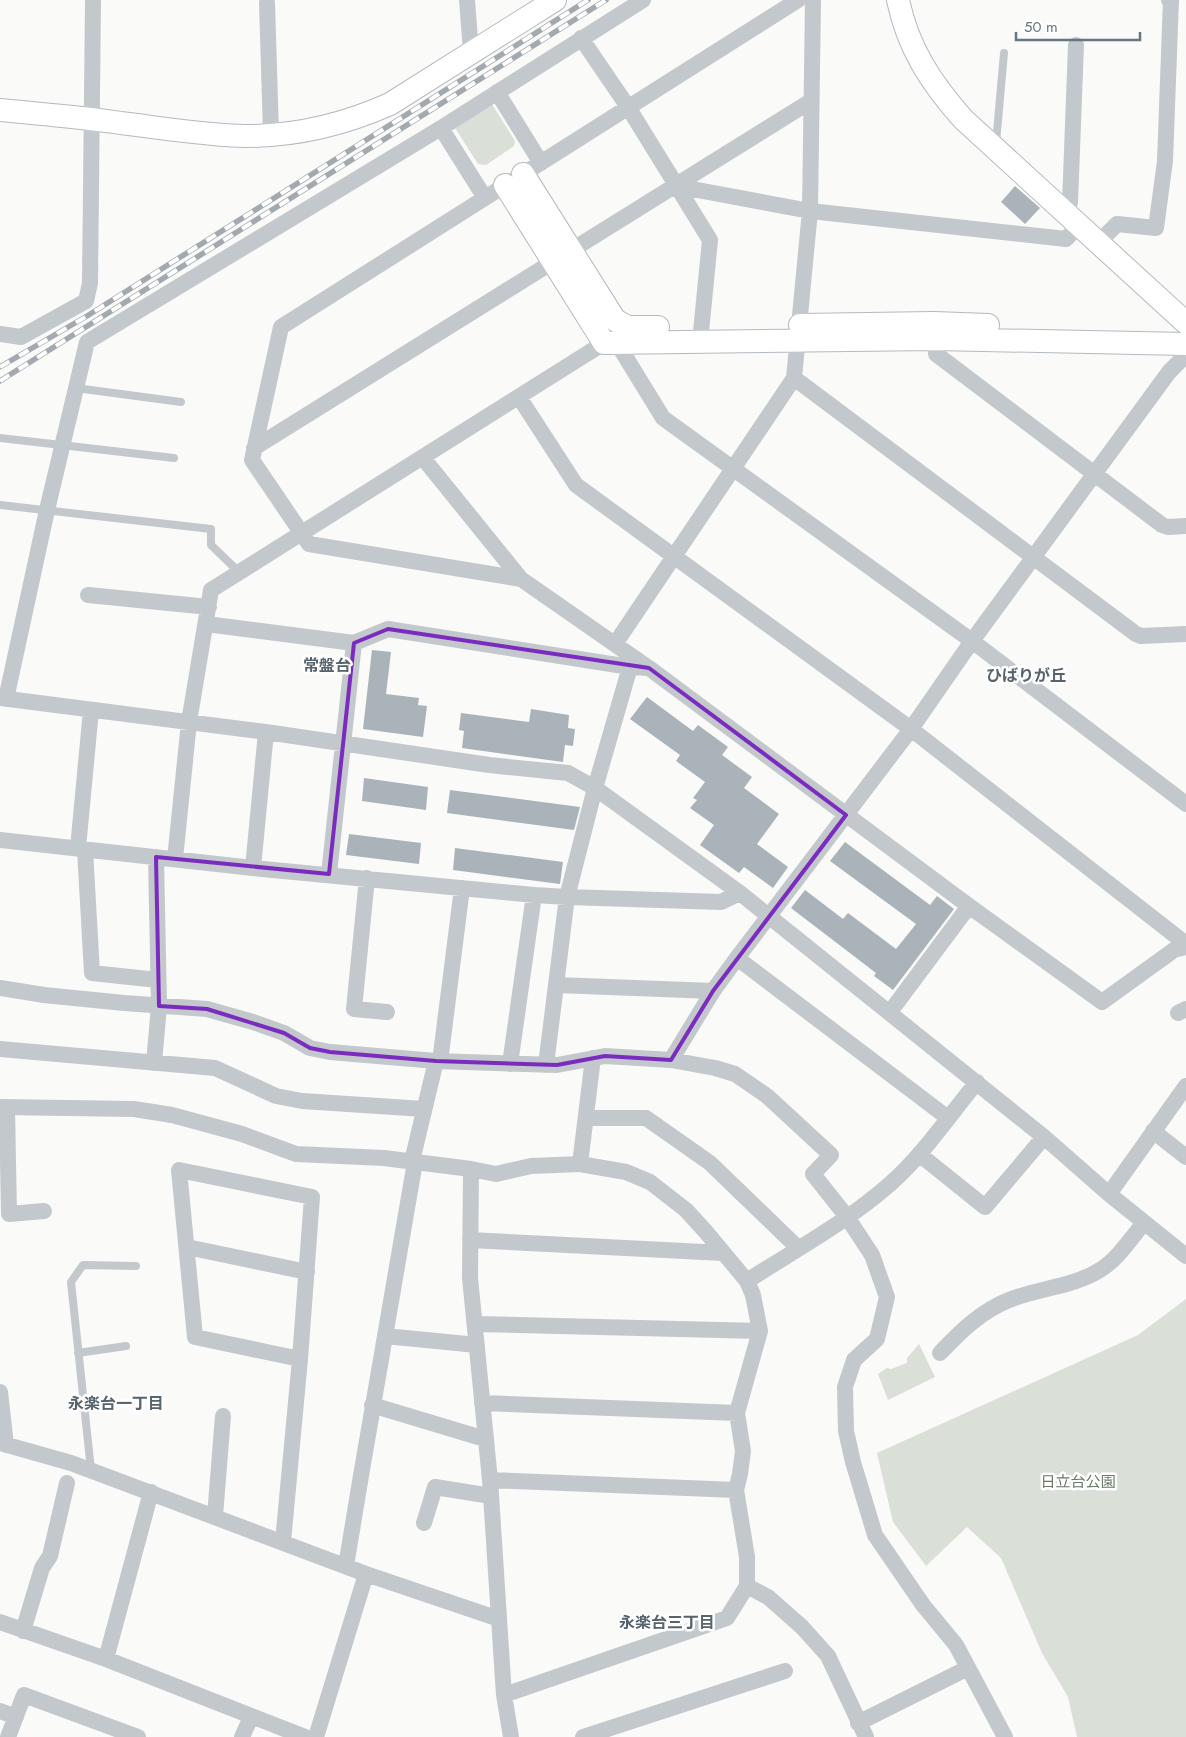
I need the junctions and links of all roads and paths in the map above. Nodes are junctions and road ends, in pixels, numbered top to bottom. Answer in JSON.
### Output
{"nodes":[{"id":1,"x":93,"y":0,"type":"edge"},
{"id":2,"x":467,"y":0,"type":"edge"},
{"id":3,"x":555,"y":0,"type":"edge"},
{"id":4,"x":643,"y":0,"type":"edge"},
{"id":5,"x":798,"y":0,"type":"edge"},
{"id":6,"x":813,"y":0,"type":"edge"},
{"id":7,"x":898,"y":0,"type":"edge"},
{"id":8,"x":1169,"y":0,"type":"edge"},
{"id":9,"x":267,"y":3,"type":"dead end"},
{"id":10,"x":582,"y":38,"type":"junction"},
{"id":11,"x":1076,"y":45,"type":"dead end"},
{"id":12,"x":471,"y":52,"type":"junction"},
{"id":13,"x":1004,"y":53,"type":"dead end"},
{"id":14,"x":497,"y":92,"type":"junction"},
{"id":15,"x":811,"y":101,"type":"junction"},
{"id":16,"x":628,"y":107,"type":"junction"},
{"id":17,"x":0,"y":110,"type":"edge"},
{"id":18,"x":91,"y":119,"type":"junction"},
{"id":19,"x":441,"y":128,"type":"junction"},
{"id":20,"x":271,"y":134,"type":"junction"},
{"id":21,"x":996,"y":150,"type":"junction"},
{"id":22,"x":523,"y":174,"type":"junction"},
{"id":23,"x":676,"y":186,"type":"junction"},
{"id":24,"x":485,"y":198,"type":"junction"},
{"id":25,"x":810,"y":211,"type":"junction"},
{"id":26,"x":1063,"y":211,"type":"junction"},
{"id":27,"x":1080,"y":226,"type":"junction"},
{"id":28,"x":1098,"y":243,"type":"junction"},
{"id":29,"x":562,"y":257,"type":"junction"},
{"id":30,"x":1186,"y":323,"type":"edge"},
{"id":31,"x":935,"y":331,"type":"junction"},
{"id":32,"x":1186,"y":331,"type":"edge"},
{"id":33,"x":798,"y":333,"type":"junction"},
{"id":34,"x":0,"y":334,"type":"edge"},
{"id":35,"x":701,"y":334,"type":"junction"},
{"id":36,"x":616,"y":338,"type":"junction"},
{"id":37,"x":1186,"y":344,"type":"edge"},
{"id":38,"x":1186,"y":355,"type":"edge"},
{"id":39,"x":794,"y":378,"type":"junction"},
{"id":40,"x":76,"y":388,"type":"junction"},
{"id":41,"x":518,"y":397,"type":"junction"},
{"id":42,"x":181,"y":402,"type":"dead end"},
{"id":43,"x":0,"y":438,"type":"edge"},
{"id":44,"x":62,"y":445,"type":"junction"},
{"id":45,"x":254,"y":448,"type":"junction"},
{"id":46,"x":174,"y":458,"type":"dead end"},
{"id":47,"x":423,"y":458,"type":"junction"},
{"id":48,"x":733,"y":469,"type":"junction"},
{"id":49,"x":1095,"y":474,"type":"junction"},
{"id":50,"x":0,"y":505,"type":"edge"},
{"id":51,"x":47,"y":510,"type":"junction"},
{"id":52,"x":1186,"y":526,"type":"edge"},
{"id":53,"x":301,"y":533,"type":"junction"},
{"id":54,"x":674,"y":556,"type":"junction"},
{"id":55,"x":1033,"y":557,"type":"junction"},
{"id":56,"x":240,"y":573,"type":"junction"},
{"id":57,"x":521,"y":579,"type":"junction"},
{"id":58,"x":88,"y":595,"type":"dead end"},
{"id":59,"x":209,"y":607,"type":"junction"},
{"id":60,"x":206,"y":624,"type":"junction"},
{"id":61,"x":1186,"y":634,"type":"edge"},
{"id":62,"x":972,"y":641,"type":"junction"},
{"id":63,"x":354,"y":643,"type":"junction"},
{"id":64,"x":614,"y":644,"type":"junction"},
{"id":65,"x":630,"y":667,"type":"junction"},
{"id":66,"x":649,"y":668,"type":"junction"},
{"id":67,"x":3,"y":698,"type":"edge"},
{"id":68,"x":91,"y":710,"type":"junction"},
{"id":69,"x":189,"y":722,"type":"junction"},
{"id":70,"x":911,"y":729,"type":"junction"},
{"id":71,"x":266,"y":732,"type":"junction"},
{"id":72,"x":344,"y":743,"type":"junction"},
{"id":73,"x":595,"y":788,"type":"junction"},
{"id":74,"x":1186,"y":804,"type":"edge"},
{"id":75,"x":846,"y":815,"type":"junction"},
{"id":76,"x":0,"y":840,"type":"edge"},
{"id":77,"x":82,"y":849,"type":"junction"},
{"id":78,"x":156,"y":857,"type":"junction"},
{"id":79,"x":175,"y":859,"type":"junction"},
{"id":80,"x":253,"y":868,"type":"junction"},
{"id":81,"x":329,"y":874,"type":"junction"},
{"id":82,"x":367,"y":878,"type":"junction"},
{"id":83,"x":462,"y":888,"type":"junction"},
{"id":84,"x":740,"y":893,"type":"junction"},
{"id":85,"x":534,"y":895,"type":"junction"},
{"id":86,"x":567,"y":897,"type":"junction"},
{"id":87,"x":969,"y":906,"type":"junction"},
{"id":88,"x":769,"y":917,"type":"junction"},
{"id":89,"x":1186,"y":945,"type":"edge"},
{"id":90,"x":737,"y":958,"type":"junction"},
{"id":91,"x":158,"y":980,"type":"junction"},
{"id":92,"x":556,"y":985,"type":"junction"},
{"id":93,"x":0,"y":988,"type":"edge"},
{"id":94,"x":713,"y":991,"type":"junction"},
{"id":95,"x":159,"y":1006,"type":"junction"},
{"id":96,"x":387,"y":1012,"type":"dead end"},
{"id":97,"x":890,"y":1012,"type":"junction"},
{"id":98,"x":0,"y":1049,"type":"edge"},
{"id":99,"x":593,"y":1058,"type":"junction"},
{"id":100,"x":671,"y":1060,"type":"junction"},
{"id":101,"x":438,"y":1062,"type":"junction"},
{"id":102,"x":154,"y":1063,"type":"junction"},
{"id":103,"x":510,"y":1064,"type":"junction"},
{"id":104,"x":546,"y":1065,"type":"junction"},
{"id":105,"x":977,"y":1082,"type":"junction"},
{"id":106,"x":1186,"y":1086,"type":"edge"},
{"id":107,"x":4,"y":1108,"type":"edge"},
{"id":108,"x":424,"y":1109,"type":"junction"},
{"id":109,"x":586,"y":1118,"type":"junction"},
{"id":110,"x":948,"y":1118,"type":"junction"},
{"id":111,"x":1153,"y":1131,"type":"junction"},
{"id":112,"x":1044,"y":1137,"type":"junction"},
{"id":113,"x":919,"y":1154,"type":"junction"},
{"id":114,"x":1186,"y":1156,"type":"edge"},
{"id":115,"x":413,"y":1162,"type":"junction"},
{"id":116,"x":580,"y":1164,"type":"junction"},
{"id":117,"x":471,"y":1169,"type":"junction"},
{"id":118,"x":1109,"y":1194,"type":"junction"},
{"id":119,"x":44,"y":1211,"type":"dead end"},
{"id":120,"x":847,"y":1217,"type":"junction"},
{"id":121,"x":1144,"y":1222,"type":"junction"},
{"id":122,"x":470,"y":1240,"type":"junction"},
{"id":123,"x":187,"y":1247,"type":"junction"},
{"id":124,"x":798,"y":1248,"type":"junction"},
{"id":125,"x":723,"y":1253,"type":"junction"},
{"id":126,"x":1186,"y":1256,"type":"edge"},
{"id":127,"x":136,"y":1266,"type":"dead end"},
{"id":128,"x":306,"y":1272,"type":"junction"},
{"id":129,"x":747,"y":1281,"type":"junction"},
{"id":130,"x":474,"y":1324,"type":"junction"},
{"id":131,"x":760,"y":1331,"type":"junction"},
{"id":132,"x":386,"y":1336,"type":"junction"},
{"id":133,"x":476,"y":1345,"type":"junction"},
{"id":134,"x":126,"y":1346,"type":"dead end"},
{"id":135,"x":78,"y":1353,"type":"junction"},
{"id":136,"x":940,"y":1353,"type":"dead end"},
{"id":137,"x":300,"y":1359,"type":"junction"},
{"id":138,"x":0,"y":1392,"type":"edge"},
{"id":139,"x":482,"y":1403,"type":"junction"},
{"id":140,"x":372,"y":1404,"type":"junction"},
{"id":141,"x":737,"y":1413,"type":"junction"},
{"id":142,"x":223,"y":1416,"type":"dead end"},
{"id":143,"x":485,"y":1439,"type":"junction"},
{"id":144,"x":3,"y":1444,"type":"edge"},
{"id":145,"x":91,"y":1470,"type":"junction"},
{"id":146,"x":67,"y":1483,"type":"dead end"},
{"id":147,"x":490,"y":1488,"type":"junction"},
{"id":148,"x":736,"y":1490,"type":"junction"},
{"id":149,"x":151,"y":1492,"type":"junction"},
{"id":150,"x":215,"y":1516,"type":"junction"},
{"id":151,"x":424,"y":1523,"type":"dead end"},
{"id":152,"x":283,"y":1542,"type":"junction"},
{"id":153,"x":346,"y":1566,"type":"junction"},
{"id":154,"x":366,"y":1574,"type":"junction"},
{"id":155,"x":747,"y":1586,"type":"junction"},
{"id":156,"x":499,"y":1619,"type":"junction"},
{"id":157,"x":0,"y":1622,"type":"edge"},
{"id":158,"x":23,"y":1631,"type":"junction"},
{"id":159,"x":106,"y":1659,"type":"junction"},
{"id":160,"x":968,"y":1668,"type":"junction"},
{"id":161,"x":785,"y":1671,"type":"dead end"},
{"id":162,"x":504,"y":1695,"type":"junction"},
{"id":163,"x":0,"y":1711,"type":"edge"},
{"id":164,"x":16,"y":1717,"type":"junction"},
{"id":165,"x":251,"y":1717,"type":"junction"},
{"id":166,"x":862,"y":1730,"type":"edge"},
{"id":167,"x":8,"y":1737,"type":"edge"},
{"id":168,"x":138,"y":1737,"type":"edge"},
{"id":169,"x":242,"y":1737,"type":"edge"},
{"id":170,"x":305,"y":1737,"type":"edge"},
{"id":171,"x":316,"y":1737,"type":"edge"},
{"id":172,"x":511,"y":1737,"type":"edge"},
{"id":173,"x":583,"y":1737,"type":"edge"},
{"id":174,"x":1005,"y":1737,"type":"edge"}],
"edges":[{"from":1,"to":18,"type":"street"},
{"from":2,"to":12,"type":"street"},
{"from":3,"to":12,"type":"street"},
{"from":4,"to":10,"type":"street"},
{"from":5,"to":16,"type":"street"},
{"from":6,"to":15,"type":"street"},
{"from":7,"to":21,"type":"street"},
{"from":8,"to":28,"type":"street"},
{"from":9,"to":20,"type":"street"},
{"from":10,"to":14,"type":"street"},
{"from":10,"to":16,"type":"street"},
{"from":11,"to":26,"type":"street"},
{"from":12,"to":20,"type":"street"},
{"from":13,"to":21,"type":"lane"},
{"from":14,"to":19,"type":"street"},
{"from":14,"to":22,"type":"street"},
{"from":15,"to":23,"type":"street"},
{"from":15,"to":25,"type":"street"},
{"from":16,"to":22,"type":"street"},
{"from":16,"to":23,"type":"street"},
{"from":17,"to":18,"type":"street"},
{"from":18,"to":20,"type":"street"},
{"from":18,"to":34,"type":"street"},
{"from":19,"to":24,"type":"street"},
{"from":19,"to":40,"type":"street"},
{"from":21,"to":26,"type":"street"},
{"from":22,"to":24,"type":"street"},
{"from":22,"to":29,"type":"street"},
{"from":23,"to":25,"type":"street"},
{"from":23,"to":29,"type":"street"},
{"from":23,"to":35,"type":"street"},
{"from":24,"to":45,"type":"street"},
{"from":25,"to":27,"type":"street"},
{"from":25,"to":33,"type":"street"},
{"from":26,"to":27,"type":"street"},
{"from":27,"to":28,"type":"street"},
{"from":28,"to":30,"type":"street"},
{"from":29,"to":36,"type":"street"},
{"from":29,"to":45,"type":"street"},
{"from":31,"to":32,"type":"street"},
{"from":31,"to":33,"type":"street"},
{"from":31,"to":37,"type":"street"},
{"from":31,"to":49,"type":"street"},
{"from":33,"to":35,"type":"street"},
{"from":33,"to":39,"type":"street"},
{"from":35,"to":36,"type":"street"},
{"from":36,"to":41,"type":"street"},
{"from":36,"to":48,"type":"street"},
{"from":38,"to":49,"type":"street"},
{"from":39,"to":48,"type":"street"},
{"from":39,"to":55,"type":"street"},
{"from":40,"to":42,"type":"lane"},
{"from":40,"to":44,"type":"street"},
{"from":41,"to":47,"type":"street"},
{"from":41,"to":54,"type":"street"},
{"from":43,"to":44,"type":"lane"},
{"from":44,"to":46,"type":"lane"},
{"from":44,"to":51,"type":"street"},
{"from":45,"to":53,"type":"street"},
{"from":47,"to":53,"type":"street"},
{"from":47,"to":57,"type":"street"},
{"from":48,"to":54,"type":"street"},
{"from":48,"to":62,"type":"street"},
{"from":49,"to":52,"type":"street"},
{"from":49,"to":55,"type":"street"},
{"from":50,"to":51,"type":"lane"},
{"from":51,"to":56,"type":"lane"},
{"from":51,"to":67,"type":"street"},
{"from":53,"to":56,"type":"street"},
{"from":53,"to":57,"type":"street"},
{"from":54,"to":64,"type":"street"},
{"from":54,"to":70,"type":"street"},
{"from":55,"to":61,"type":"street"},
{"from":55,"to":62,"type":"street"},
{"from":56,"to":59,"type":"street"},
{"from":57,"to":64,"type":"street"},
{"from":58,"to":59,"type":"street"},
{"from":59,"to":60,"type":"street"},
{"from":60,"to":63,"type":"street"},
{"from":60,"to":69,"type":"street"},
{"from":62,"to":70,"type":"street"},
{"from":62,"to":74,"type":"street"},
{"from":63,"to":65,"type":"street"},
{"from":63,"to":72,"type":"street"},
{"from":64,"to":66,"type":"street"},
{"from":65,"to":66,"type":"street"},
{"from":65,"to":73,"type":"street"},
{"from":66,"to":75,"type":"street"},
{"from":67,"to":68,"type":"street"},
{"from":68,"to":69,"type":"street"},
{"from":68,"to":77,"type":"street"},
{"from":69,"to":71,"type":"street"},
{"from":69,"to":79,"type":"street"},
{"from":70,"to":75,"type":"street"},
{"from":70,"to":89,"type":"street"},
{"from":71,"to":72,"type":"street"},
{"from":71,"to":80,"type":"street"},
{"from":72,"to":73,"type":"street"},
{"from":72,"to":81,"type":"street"},
{"from":73,"to":84,"type":"street"},
{"from":73,"to":86,"type":"street"},
{"from":75,"to":87,"type":"street"},
{"from":75,"to":88,"type":"street"},
{"from":76,"to":77,"type":"street"},
{"from":77,"to":78,"type":"street"},
{"from":77,"to":91,"type":"street"},
{"from":78,"to":79,"type":"street"},
{"from":78,"to":91,"type":"street"},
{"from":79,"to":80,"type":"street"},
{"from":80,"to":81,"type":"street"},
{"from":81,"to":82,"type":"street"},
{"from":82,"to":83,"type":"street"},
{"from":82,"to":96,"type":"street"},
{"from":83,"to":85,"type":"street"},
{"from":83,"to":101,"type":"street"},
{"from":84,"to":86,"type":"street"},
{"from":84,"to":88,"type":"street"},
{"from":85,"to":86,"type":"street"},
{"from":85,"to":103,"type":"street"},
{"from":86,"to":92,"type":"street"},
{"from":87,"to":89,"type":"street"},
{"from":87,"to":97,"type":"street"},
{"from":88,"to":90,"type":"street"},
{"from":88,"to":97,"type":"street"},
{"from":90,"to":94,"type":"street"},
{"from":90,"to":110,"type":"street"},
{"from":91,"to":95,"type":"street"},
{"from":92,"to":94,"type":"street"},
{"from":92,"to":104,"type":"street"},
{"from":93,"to":95,"type":"street"},
{"from":94,"to":100,"type":"street"},
{"from":95,"to":101,"type":"street"},
{"from":95,"to":102,"type":"street"},
{"from":97,"to":105,"type":"street"},
{"from":98,"to":102,"type":"street"},
{"from":99,"to":100,"type":"street"},
{"from":99,"to":104,"type":"street"},
{"from":99,"to":109,"type":"street"},
{"from":100,"to":120,"type":"street"},
{"from":101,"to":103,"type":"street"},
{"from":101,"to":108,"type":"street"},
{"from":102,"to":108,"type":"street"},
{"from":103,"to":104,"type":"street"},
{"from":105,"to":110,"type":"street"},
{"from":105,"to":112,"type":"street"},
{"from":106,"to":111,"type":"street"},
{"from":107,"to":115,"type":"street"},
{"from":107,"to":119,"type":"street"},
{"from":108,"to":115,"type":"street"},
{"from":109,"to":116,"type":"street"},
{"from":109,"to":124,"type":"street"},
{"from":110,"to":113,"type":"street"},
{"from":111,"to":114,"type":"street"},
{"from":111,"to":118,"type":"street"},
{"from":112,"to":113,"type":"street"},
{"from":112,"to":118,"type":"street"},
{"from":113,"to":120,"type":"street"},
{"from":115,"to":117,"type":"street"},
{"from":115,"to":132,"type":"street"},
{"from":116,"to":117,"type":"street"},
{"from":116,"to":125,"type":"street"},
{"from":117,"to":122,"type":"street"},
{"from":118,"to":121,"type":"street"},
{"from":120,"to":124,"type":"street"},
{"from":120,"to":160,"type":"street"},
{"from":121,"to":126,"type":"street"},
{"from":121,"to":136,"type":"street"},
{"from":122,"to":125,"type":"street"},
{"from":122,"to":130,"type":"street"},
{"from":123,"to":128,"type":"street"},
{"from":123,"to":128,"type":"street"},
{"from":123,"to":137,"type":"street"},
{"from":124,"to":129,"type":"street"},
{"from":125,"to":129,"type":"street"},
{"from":127,"to":135,"type":"lane"},
{"from":128,"to":137,"type":"street"},
{"from":129,"to":131,"type":"street"},
{"from":130,"to":131,"type":"street"},
{"from":130,"to":133,"type":"street"},
{"from":131,"to":141,"type":"street"},
{"from":132,"to":133,"type":"street"},
{"from":132,"to":140,"type":"street"},
{"from":133,"to":139,"type":"street"},
{"from":134,"to":135,"type":"lane"},
{"from":135,"to":145,"type":"lane"},
{"from":137,"to":152,"type":"street"},
{"from":138,"to":144,"type":"street"},
{"from":139,"to":141,"type":"street"},
{"from":139,"to":143,"type":"street"},
{"from":140,"to":143,"type":"street"},
{"from":140,"to":153,"type":"street"},
{"from":141,"to":148,"type":"street"},
{"from":142,"to":150,"type":"street"},
{"from":143,"to":147,"type":"street"},
{"from":144,"to":145,"type":"street"},
{"from":145,"to":149,"type":"street"},
{"from":146,"to":158,"type":"street"},
{"from":147,"to":148,"type":"street"},
{"from":147,"to":151,"type":"street"},
{"from":147,"to":156,"type":"street"},
{"from":148,"to":155,"type":"street"},
{"from":149,"to":150,"type":"street"},
{"from":149,"to":159,"type":"street"},
{"from":150,"to":152,"type":"street"},
{"from":152,"to":153,"type":"street"},
{"from":153,"to":154,"type":"street"},
{"from":154,"to":156,"type":"street"},
{"from":154,"to":171,"type":"street"},
{"from":155,"to":162,"type":"street"},
{"from":155,"to":166,"type":"street"},
{"from":156,"to":162,"type":"street"},
{"from":157,"to":158,"type":"street"},
{"from":158,"to":159,"type":"street"},
{"from":159,"to":165,"type":"street"},
{"from":160,"to":166,"type":"street"},
{"from":160,"to":174,"type":"street"},
{"from":161,"to":173,"type":"street"},
{"from":162,"to":172,"type":"street"},
{"from":163,"to":164,"type":"street"},
{"from":164,"to":167,"type":"street"},
{"from":164,"to":168,"type":"street"},
{"from":165,"to":169,"type":"street"},
{"from":165,"to":170,"type":"street"}]}
